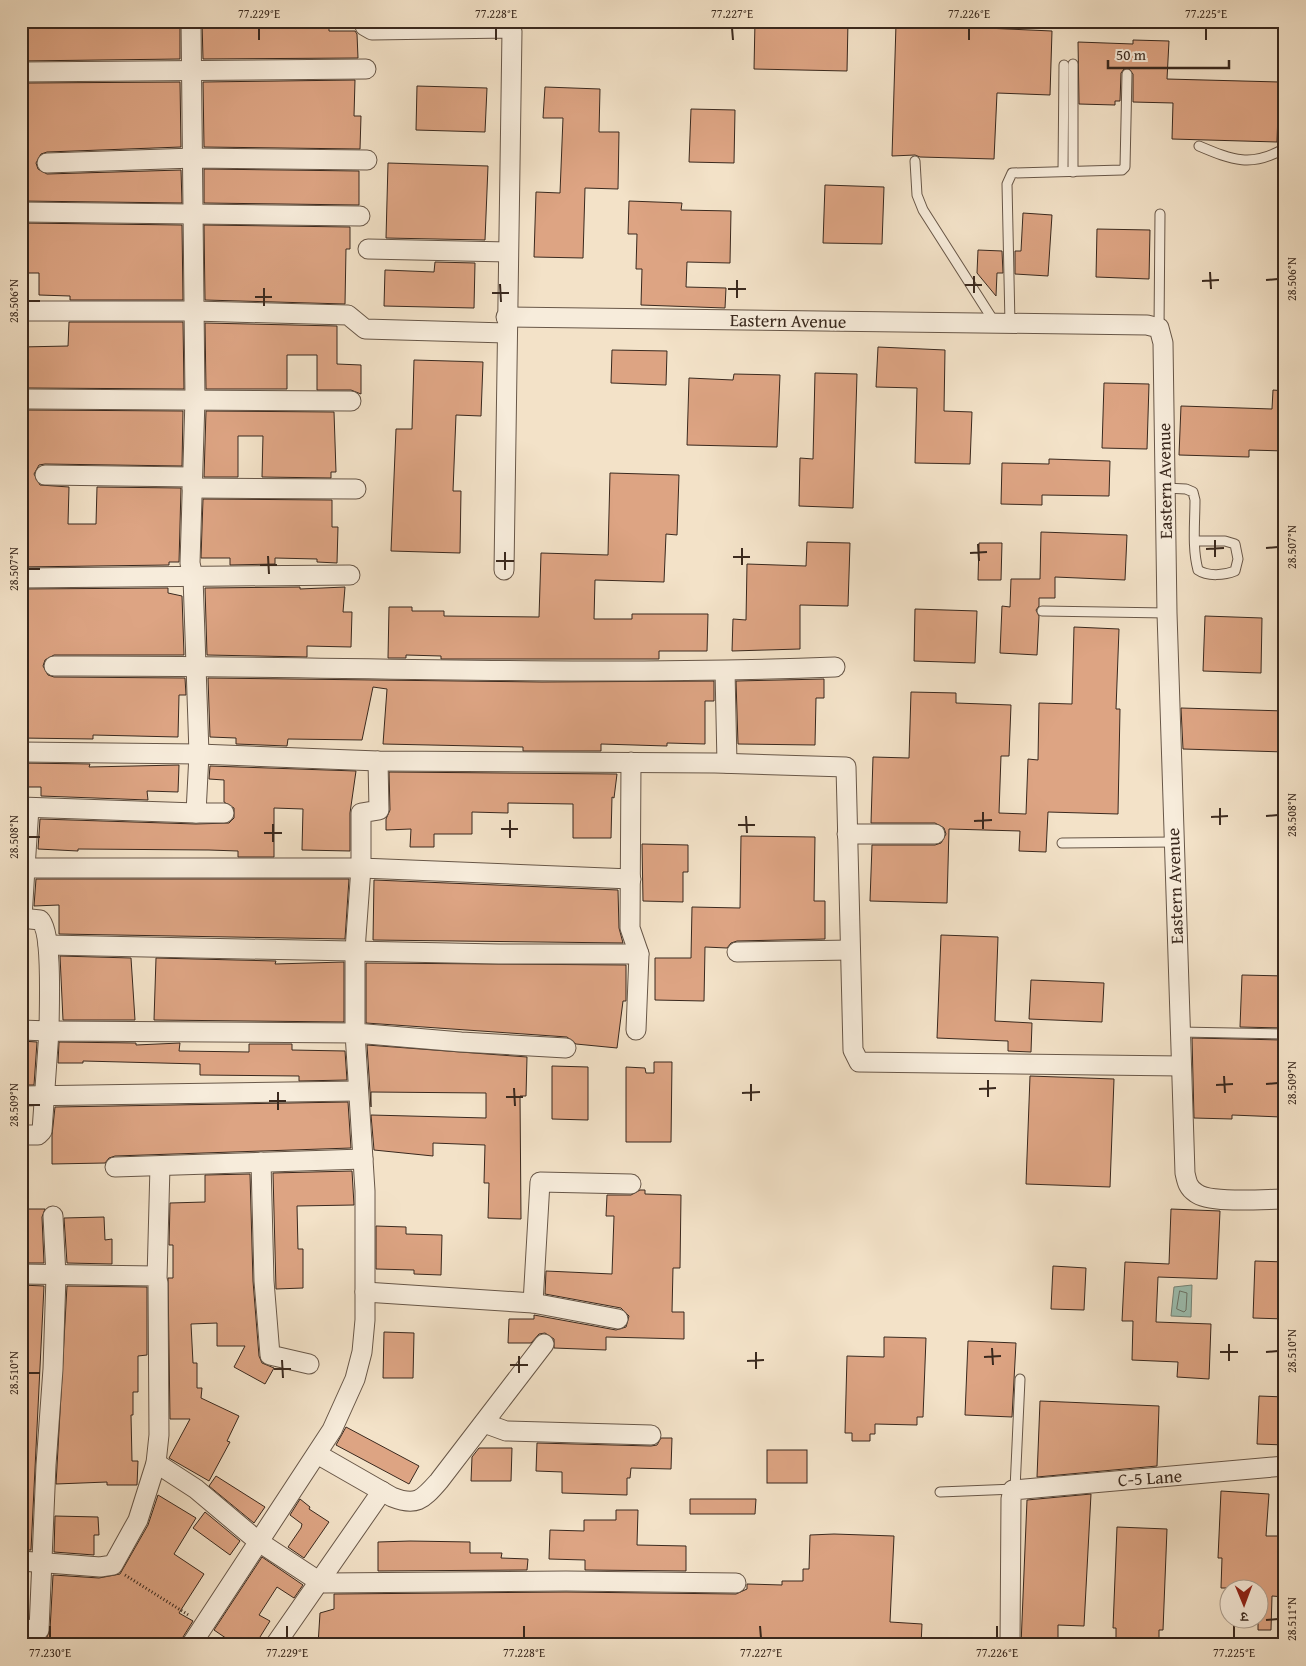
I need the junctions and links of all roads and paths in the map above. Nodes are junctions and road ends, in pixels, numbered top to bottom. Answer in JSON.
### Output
{"nodes":[{"id":1,"x":191,"y":21,"type":"edge"},
{"id":2,"x":364,"y":21,"type":"edge"},
{"id":3,"x":191,"y":69,"type":"junction"},
{"id":4,"x":366,"y":69,"type":"dead end"},
{"id":5,"x":21,"y":72,"type":"edge"},
{"id":6,"x":1126,"y":74,"type":"dead end"},
{"id":7,"x":1199,"y":146,"type":"dead end"},
{"id":8,"x":1285,"y":148,"type":"edge"},
{"id":9,"x":194,"y":158,"type":"junction"},
{"id":10,"x":367,"y":160,"type":"dead end"},
{"id":11,"x":915,"y":160,"type":"dead end"},
{"id":12,"x":47,"y":163,"type":"dead end"},
{"id":13,"x":1063,"y":171,"type":"junction"},
{"id":14,"x":1073,"y":172,"type":"junction"},
{"id":15,"x":21,"y":212,"type":"edge"},
{"id":16,"x":193,"y":212,"type":"junction"},
{"id":17,"x":1160,"y":214,"type":"dead end"},
{"id":18,"x":360,"y":216,"type":"dead end"},
{"id":19,"x":368,"y":249,"type":"dead end"},
{"id":20,"x":508,"y":252,"type":"junction"},
{"id":21,"x":27,"y":311,"type":"dead end"},
{"id":22,"x":193,"y":311,"type":"junction"},
{"id":23,"x":1003,"y":324,"type":"junction"},
{"id":24,"x":506,"y":325,"type":"junction"},
{"id":25,"x":1159,"y":328,"type":"junction"},
{"id":26,"x":29,"y":399,"type":"dead end"},
{"id":27,"x":195,"y":399,"type":"junction"},
{"id":28,"x":350,"y":401,"type":"dead end"},
{"id":29,"x":45,"y":475,"type":"dead end"},
{"id":30,"x":192,"y":482,"type":"junction"},
{"id":31,"x":1166,"y":488,"type":"junction"},
{"id":32,"x":356,"y":489,"type":"dead end"},
{"id":33,"x":1195,"y":541,"type":"junction"},
{"id":34,"x":504,"y":570,"type":"dead end"},
{"id":35,"x":350,"y":575,"type":"dead end"},
{"id":36,"x":193,"y":577,"type":"junction"},
{"id":37,"x":21,"y":578,"type":"edge"},
{"id":38,"x":1042,"y":611,"type":"dead end"},
{"id":39,"x":1167,"y":613,"type":"junction"},
{"id":40,"x":54,"y":666,"type":"dead end"},
{"id":41,"x":835,"y":667,"type":"dead end"},
{"id":42,"x":196,"y":668,"type":"junction"},
{"id":43,"x":725,"y":671,"type":"junction"},
{"id":44,"x":21,"y":752,"type":"edge"},
{"id":45,"x":199,"y":754,"type":"junction"},
{"id":46,"x":378,"y":761,"type":"junction"},
{"id":47,"x":631,"y":762,"type":"junction"},
{"id":48,"x":727,"y":763,"type":"junction"},
{"id":49,"x":25,"y":808,"type":"edge"},
{"id":50,"x":196,"y":813,"type":"junction"},
{"id":51,"x":224,"y":813,"type":"dead end"},
{"id":52,"x":847,"y":834,"type":"junction"},
{"id":53,"x":935,"y":834,"type":"dead end"},
{"id":54,"x":1062,"y":842,"type":"dead end"},
{"id":55,"x":1174,"y":842,"type":"junction"},
{"id":56,"x":25,"y":868,"type":"junction"},
{"id":57,"x":361,"y":868,"type":"junction"},
{"id":58,"x":631,"y":879,"type":"junction"},
{"id":59,"x":22,"y":918,"type":"edge"},
{"id":60,"x":48,"y":945,"type":"junction"},
{"id":61,"x":355,"y":950,"type":"junction"},
{"id":62,"x":850,"y":950,"type":"junction"},
{"id":63,"x":737,"y":952,"type":"dead end"},
{"id":64,"x":639,"y":954,"type":"junction"},
{"id":65,"x":21,"y":1030,"type":"edge"},
{"id":66,"x":636,"y":1030,"type":"dead end"},
{"id":67,"x":49,"y":1031,"type":"junction"},
{"id":68,"x":1180,"y":1032,"type":"junction"},
{"id":69,"x":355,"y":1033,"type":"junction"},
{"id":70,"x":1285,"y":1034,"type":"edge"},
{"id":71,"x":566,"y":1048,"type":"dead end"},
{"id":72,"x":1180,"y":1066,"type":"junction"},
{"id":73,"x":357,"y":1091,"type":"junction"},
{"id":74,"x":21,"y":1096,"type":"edge"},
{"id":75,"x":45,"y":1097,"type":"junction"},
{"id":76,"x":21,"y":1135,"type":"edge"},
{"id":77,"x":363,"y":1159,"type":"junction"},
{"id":78,"x":261,"y":1162,"type":"junction"},
{"id":79,"x":160,"y":1166,"type":"junction"},
{"id":80,"x":115,"y":1167,"type":"dead end"},
{"id":81,"x":631,"y":1184,"type":"dead end"},
{"id":82,"x":1285,"y":1199,"type":"edge"},
{"id":83,"x":53,"y":1216,"type":"dead end"},
{"id":84,"x":21,"y":1274,"type":"edge"},
{"id":85,"x":56,"y":1276,"type":"junction"},
{"id":86,"x":157,"y":1279,"type":"junction"},
{"id":87,"x":365,"y":1292,"type":"junction"},
{"id":88,"x":533,"y":1303,"type":"junction"},
{"id":89,"x":618,"y":1319,"type":"dead end"},
{"id":90,"x":544,"y":1344,"type":"dead end"},
{"id":91,"x":309,"y":1364,"type":"dead end"},
{"id":92,"x":1020,"y":1379,"type":"dead end"},
{"id":93,"x":484,"y":1423,"type":"junction"},
{"id":94,"x":650,"y":1435,"type":"dead end"},
{"id":95,"x":317,"y":1454,"type":"junction"},
{"id":96,"x":156,"y":1463,"type":"junction"},
{"id":97,"x":1285,"y":1466,"type":"edge"},
{"id":98,"x":1015,"y":1489,"type":"junction"},
{"id":99,"x":382,"y":1491,"type":"junction"},
{"id":100,"x":940,"y":1492,"type":"dead end"},
{"id":101,"x":259,"y":1542,"type":"junction"},
{"id":102,"x":42,"y":1561,"type":"junction"},
{"id":103,"x":21,"y":1562,"type":"edge"},
{"id":104,"x":110,"y":1565,"type":"junction"},
{"id":105,"x":320,"y":1582,"type":"junction"},
{"id":106,"x":736,"y":1583,"type":"dead end"},
{"id":107,"x":204,"y":1625,"type":"junction"},
{"id":108,"x":32,"y":1635,"type":"edge"},
{"id":109,"x":191,"y":1645,"type":"edge"},
{"id":110,"x":276,"y":1645,"type":"edge"},
{"id":111,"x":1010,"y":1645,"type":"edge"}],
"edges":[{"from":1,"to":3,"type":"street"},
{"from":2,"to":20,"type":"street"},
{"from":3,"to":4,"type":"street"},
{"from":3,"to":5,"type":"street"},
{"from":3,"to":9,"type":"street"},
{"from":6,"to":14,"type":"lane"},
{"from":7,"to":8,"type":"lane"},
{"from":9,"to":10,"type":"street"},
{"from":9,"to":12,"type":"street"},
{"from":9,"to":16,"type":"street"},
{"from":11,"to":23,"type":"lane"},
{"from":13,"to":14,"type":"lane"},
{"from":13,"to":14,"type":"lane"},
{"from":13,"to":23,"type":"lane"},
{"from":15,"to":16,"type":"street"},
{"from":16,"to":18,"type":"street"},
{"from":16,"to":22,"type":"street"},
{"from":17,"to":25,"type":"lane"},
{"from":19,"to":20,"type":"street"},
{"from":20,"to":24,"type":"street"},
{"from":21,"to":22,"type":"street","name":"Eastern Avenue"},
{"from":22,"to":24,"type":"street","name":"Eastern Avenue"},
{"from":22,"to":27,"type":"street"},
{"from":23,"to":24,"type":"street","name":"Eastern Avenue"},
{"from":23,"to":25,"type":"street","name":"Eastern Avenue"},
{"from":24,"to":34,"type":"street"},
{"from":25,"to":31,"type":"street","name":"Eastern Avenue"},
{"from":26,"to":27,"type":"street"},
{"from":27,"to":28,"type":"street"},
{"from":27,"to":30,"type":"street"},
{"from":29,"to":30,"type":"street"},
{"from":30,"to":32,"type":"street"},
{"from":30,"to":36,"type":"street"},
{"from":31,"to":33,"type":"lane"},
{"from":31,"to":39,"type":"street","name":"Eastern Avenue"},
{"from":33,"to":33,"type":"lane"},
{"from":35,"to":36,"type":"street"},
{"from":36,"to":37,"type":"street"},
{"from":36,"to":42,"type":"street"},
{"from":38,"to":39,"type":"lane"},
{"from":39,"to":55,"type":"street","name":"Eastern Avenue"},
{"from":40,"to":42,"type":"street"},
{"from":41,"to":43,"type":"street"},
{"from":42,"to":43,"type":"street"},
{"from":42,"to":45,"type":"street"},
{"from":43,"to":48,"type":"street"},
{"from":44,"to":45,"type":"street"},
{"from":45,"to":46,"type":"street"},
{"from":45,"to":50,"type":"street"},
{"from":46,"to":47,"type":"street"},
{"from":46,"to":57,"type":"street"},
{"from":47,"to":48,"type":"street"},
{"from":47,"to":58,"type":"street"},
{"from":48,"to":52,"type":"street"},
{"from":49,"to":50,"type":"street"},
{"from":49,"to":56,"type":"street"},
{"from":50,"to":51,"type":"street"},
{"from":52,"to":53,"type":"street"},
{"from":52,"to":62,"type":"street"},
{"from":54,"to":55,"type":"lane"},
{"from":55,"to":68,"type":"street","name":"Eastern Avenue"},
{"from":56,"to":57,"type":"street"},
{"from":56,"to":59,"type":"street"},
{"from":57,"to":58,"type":"street"},
{"from":57,"to":61,"type":"street"},
{"from":58,"to":64,"type":"street"},
{"from":59,"to":60,"type":"street"},
{"from":60,"to":61,"type":"street"},
{"from":60,"to":67,"type":"street"},
{"from":61,"to":64,"type":"street"},
{"from":61,"to":69,"type":"street"},
{"from":62,"to":63,"type":"street"},
{"from":62,"to":72,"type":"street"},
{"from":64,"to":66,"type":"street"},
{"from":65,"to":67,"type":"street"},
{"from":67,"to":69,"type":"street"},
{"from":67,"to":75,"type":"street"},
{"from":68,"to":70,"type":"lane"},
{"from":68,"to":72,"type":"street","name":"Eastern Avenue"},
{"from":69,"to":71,"type":"street"},
{"from":69,"to":73,"type":"street"},
{"from":72,"to":82,"type":"street","name":"Eastern Avenue"},
{"from":73,"to":75,"type":"street"},
{"from":73,"to":77,"type":"street"},
{"from":74,"to":75,"type":"street"},
{"from":75,"to":76,"type":"street"},
{"from":77,"to":78,"type":"street"},
{"from":77,"to":87,"type":"street"},
{"from":78,"to":79,"type":"street"},
{"from":78,"to":91,"type":"street"},
{"from":79,"to":80,"type":"street"},
{"from":79,"to":86,"type":"street"},
{"from":81,"to":88,"type":"street"},
{"from":83,"to":85,"type":"street"},
{"from":84,"to":85,"type":"street"},
{"from":85,"to":86,"type":"street"},
{"from":85,"to":102,"type":"street"},
{"from":86,"to":96,"type":"street"},
{"from":87,"to":88,"type":"street"},
{"from":87,"to":95,"type":"street"},
{"from":88,"to":89,"type":"street"},
{"from":90,"to":93,"type":"street"},
{"from":92,"to":98,"type":"lane"},
{"from":93,"to":94,"type":"street"},
{"from":93,"to":99,"type":"street"},
{"from":95,"to":99,"type":"street"},
{"from":95,"to":101,"type":"street"},
{"from":96,"to":101,"type":"street"},
{"from":96,"to":104,"type":"street"},
{"from":97,"to":98,"type":"street","name":"C-5 Lane"},
{"from":98,"to":100,"type":"lane","name":"C-5 Lane"},
{"from":98,"to":111,"type":"street"},
{"from":99,"to":105,"type":"street"},
{"from":101,"to":105,"type":"street"},
{"from":101,"to":107,"type":"street"},
{"from":102,"to":103,"type":"street"},
{"from":102,"to":104,"type":"street"},
{"from":102,"to":108,"type":"street"},
{"from":104,"to":107,"type":"path"},
{"from":105,"to":106,"type":"street"},
{"from":105,"to":110,"type":"street"},
{"from":107,"to":109,"type":"street"}]}
